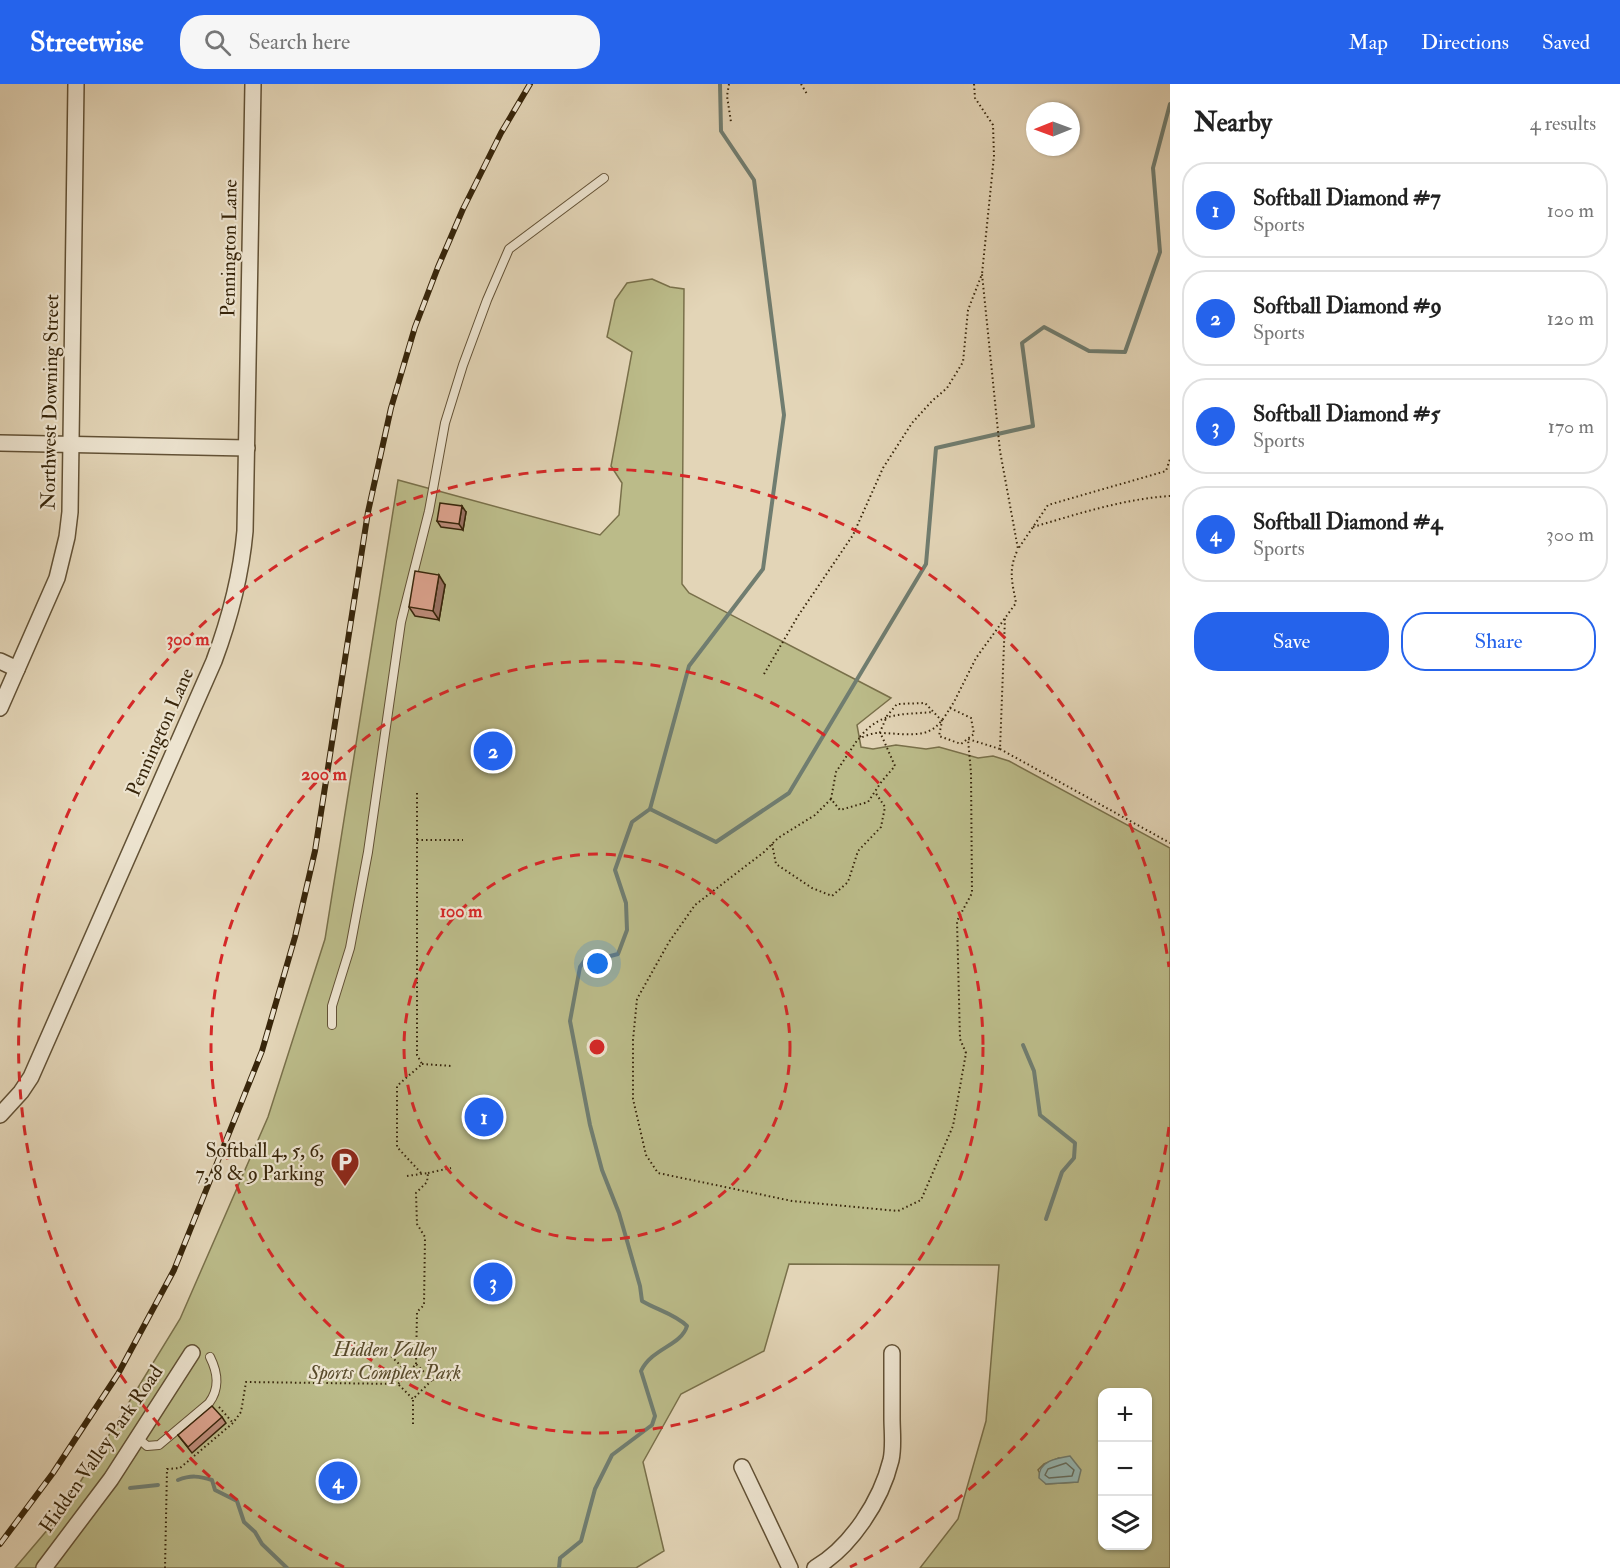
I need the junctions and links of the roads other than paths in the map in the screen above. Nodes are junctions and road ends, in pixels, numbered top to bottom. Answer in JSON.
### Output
{"nodes":[{"id":1,"x":76,"y":84,"type":"edge"},
{"id":2,"x":253,"y":84,"type":"edge"},
{"id":3,"x":604,"y":178,"type":"dead end"},
{"id":4,"x":0,"y":443,"type":"edge"},
{"id":5,"x":70,"y":445,"type":"junction"},
{"id":6,"x":247,"y":448,"type":"junction"},
{"id":7,"x":0,"y":661,"type":"edge"},
{"id":8,"x":17,"y":669,"type":"junction"},
{"id":9,"x":0,"y":708,"type":"edge"},
{"id":10,"x":332,"y":1025,"type":"dead end"},
{"id":11,"x":0,"y":1115,"type":"edge"},
{"id":12,"x":192,"y":1353,"type":"dead end"},
{"id":13,"x":892,"y":1353,"type":"dead end"},
{"id":14,"x":210,"y":1357,"type":"dead end"},
{"id":15,"x":138,"y":1438,"type":"junction"},
{"id":16,"x":742,"y":1467,"type":"dead end"},
{"id":17,"x":44,"y":1568,"type":"edge"},
{"id":18,"x":790,"y":1568,"type":"edge"},
{"id":19,"x":815,"y":1568,"type":"edge"}],
"edges":[{"from":1,"to":5,"type":"street","name":"Northwest Downing Street"},
{"from":2,"to":6,"type":"street","name":"Pennington Lane"},
{"from":3,"to":10,"type":"lane"},
{"from":4,"to":5,"type":"street"},
{"from":5,"to":6,"type":"street"},
{"from":5,"to":8,"type":"street","name":"Northwest Downing Street"},
{"from":6,"to":11,"type":"street","name":"Pennington Lane"},
{"from":7,"to":8,"type":"street"},
{"from":8,"to":9,"type":"street","name":"Northwest Downing Street"},
{"from":12,"to":15,"type":"street","name":"Hidden Valley Park Road"},
{"from":13,"to":19,"type":"street"},
{"from":14,"to":15,"type":"lane"},
{"from":15,"to":17,"type":"street","name":"Hidden Valley Park Road"},
{"from":16,"to":18,"type":"street"}]}
